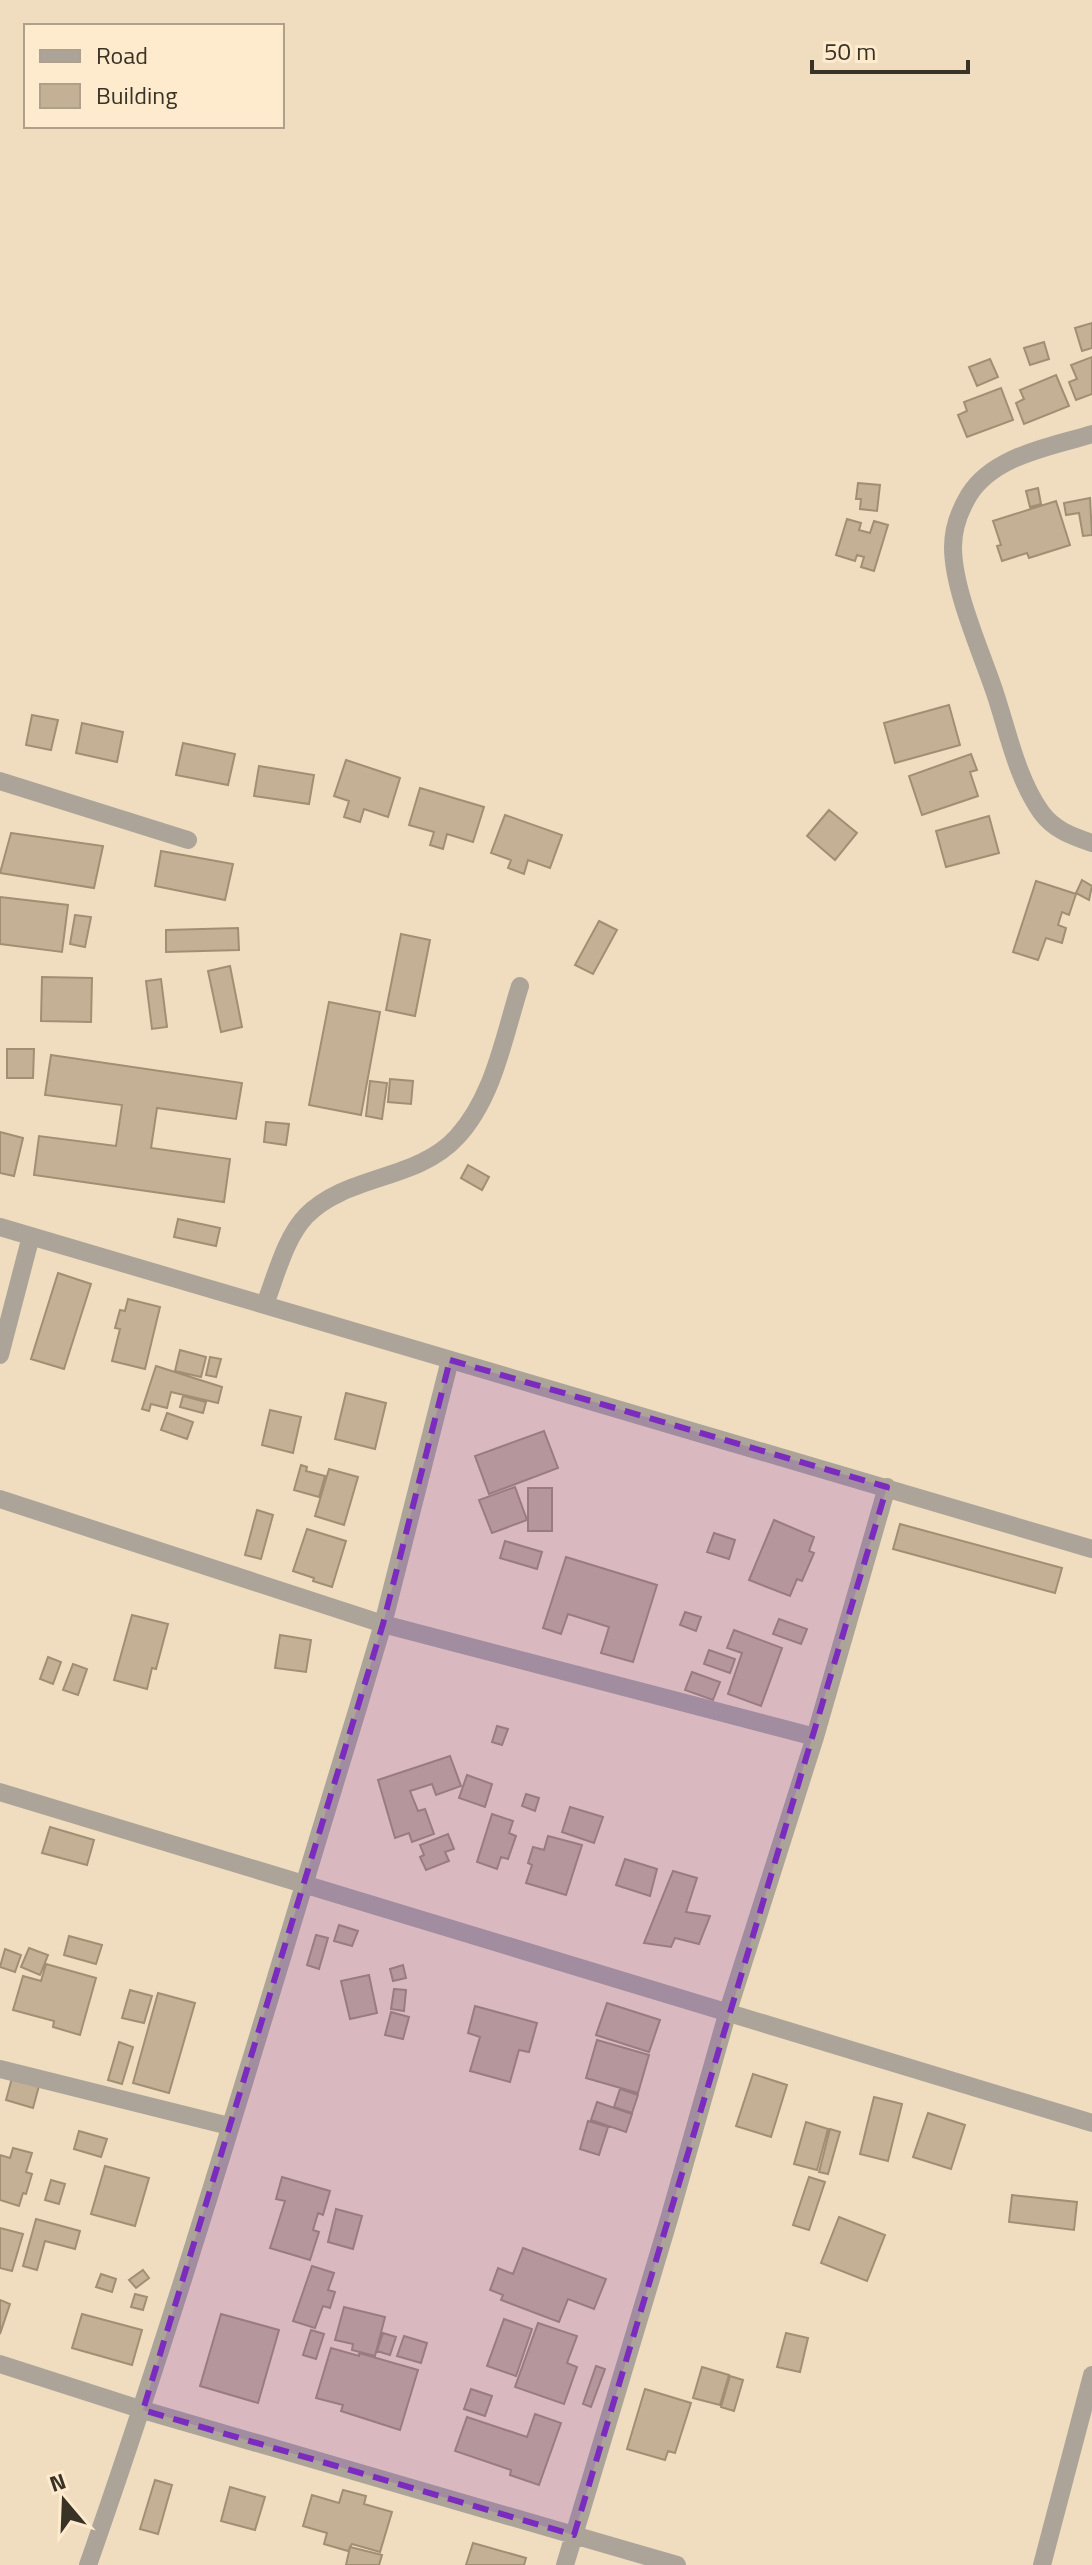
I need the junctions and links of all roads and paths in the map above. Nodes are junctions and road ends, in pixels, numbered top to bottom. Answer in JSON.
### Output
{"nodes":[{"id":1,"x":1092,"y":434,"type":"edge"},
{"id":2,"x":0,"y":781,"type":"edge"},
{"id":3,"x":188,"y":840,"type":"dead end"},
{"id":4,"x":1092,"y":843,"type":"edge"},
{"id":5,"x":520,"y":986,"type":"dead end"},
{"id":6,"x":0,"y":1227,"type":"edge"},
{"id":7,"x":31,"y":1236,"type":"junction"},
{"id":8,"x":265,"y":1304,"type":"junction"},
{"id":9,"x":0,"y":1355,"type":"edge"},
{"id":10,"x":450,"y":1360,"type":"junction"},
{"id":11,"x":887,"y":1487,"type":"junction"},
{"id":12,"x":0,"y":1499,"type":"edge"},
{"id":13,"x":1092,"y":1549,"type":"edge"},
{"id":14,"x":383,"y":1624,"type":"junction"},
{"id":15,"x":815,"y":1737,"type":"junction"},
{"id":16,"x":0,"y":1792,"type":"edge"},
{"id":17,"x":303,"y":1886,"type":"junction"},
{"id":18,"x":728,"y":2011,"type":"junction"},
{"id":19,"x":0,"y":2069,"type":"edge"},
{"id":20,"x":1092,"y":2123,"type":"edge"},
{"id":21,"x":229,"y":2126,"type":"junction"},
{"id":22,"x":0,"y":2364,"type":"edge"},
{"id":23,"x":1092,"y":2375,"type":"edge"},
{"id":24,"x":143,"y":2410,"type":"junction"},
{"id":25,"x":574,"y":2535,"type":"junction"},
{"id":26,"x":88,"y":2565,"type":"edge"},
{"id":27,"x":565,"y":2565,"type":"edge"},
{"id":28,"x":677,"y":2565,"type":"edge"},
{"id":29,"x":1042,"y":2565,"type":"edge"}],
"edges":[{"from":1,"to":4,"type":"street"},
{"from":2,"to":3,"type":"street"},
{"from":5,"to":8,"type":"street"},
{"from":6,"to":7,"type":"street"},
{"from":7,"to":8,"type":"street"},
{"from":7,"to":9,"type":"street"},
{"from":8,"to":10,"type":"street"},
{"from":10,"to":11,"type":"street"},
{"from":10,"to":14,"type":"street"},
{"from":11,"to":13,"type":"street"},
{"from":11,"to":15,"type":"street"},
{"from":12,"to":14,"type":"street"},
{"from":14,"to":15,"type":"street"},
{"from":14,"to":17,"type":"street"},
{"from":15,"to":18,"type":"street"},
{"from":16,"to":17,"type":"street"},
{"from":17,"to":18,"type":"street"},
{"from":17,"to":21,"type":"street"},
{"from":18,"to":20,"type":"street"},
{"from":18,"to":25,"type":"street"},
{"from":19,"to":21,"type":"street"},
{"from":21,"to":24,"type":"street"},
{"from":22,"to":24,"type":"street"},
{"from":23,"to":29,"type":"street"},
{"from":24,"to":25,"type":"street"},
{"from":24,"to":26,"type":"street"},
{"from":25,"to":27,"type":"street"},
{"from":25,"to":28,"type":"street"}]}
